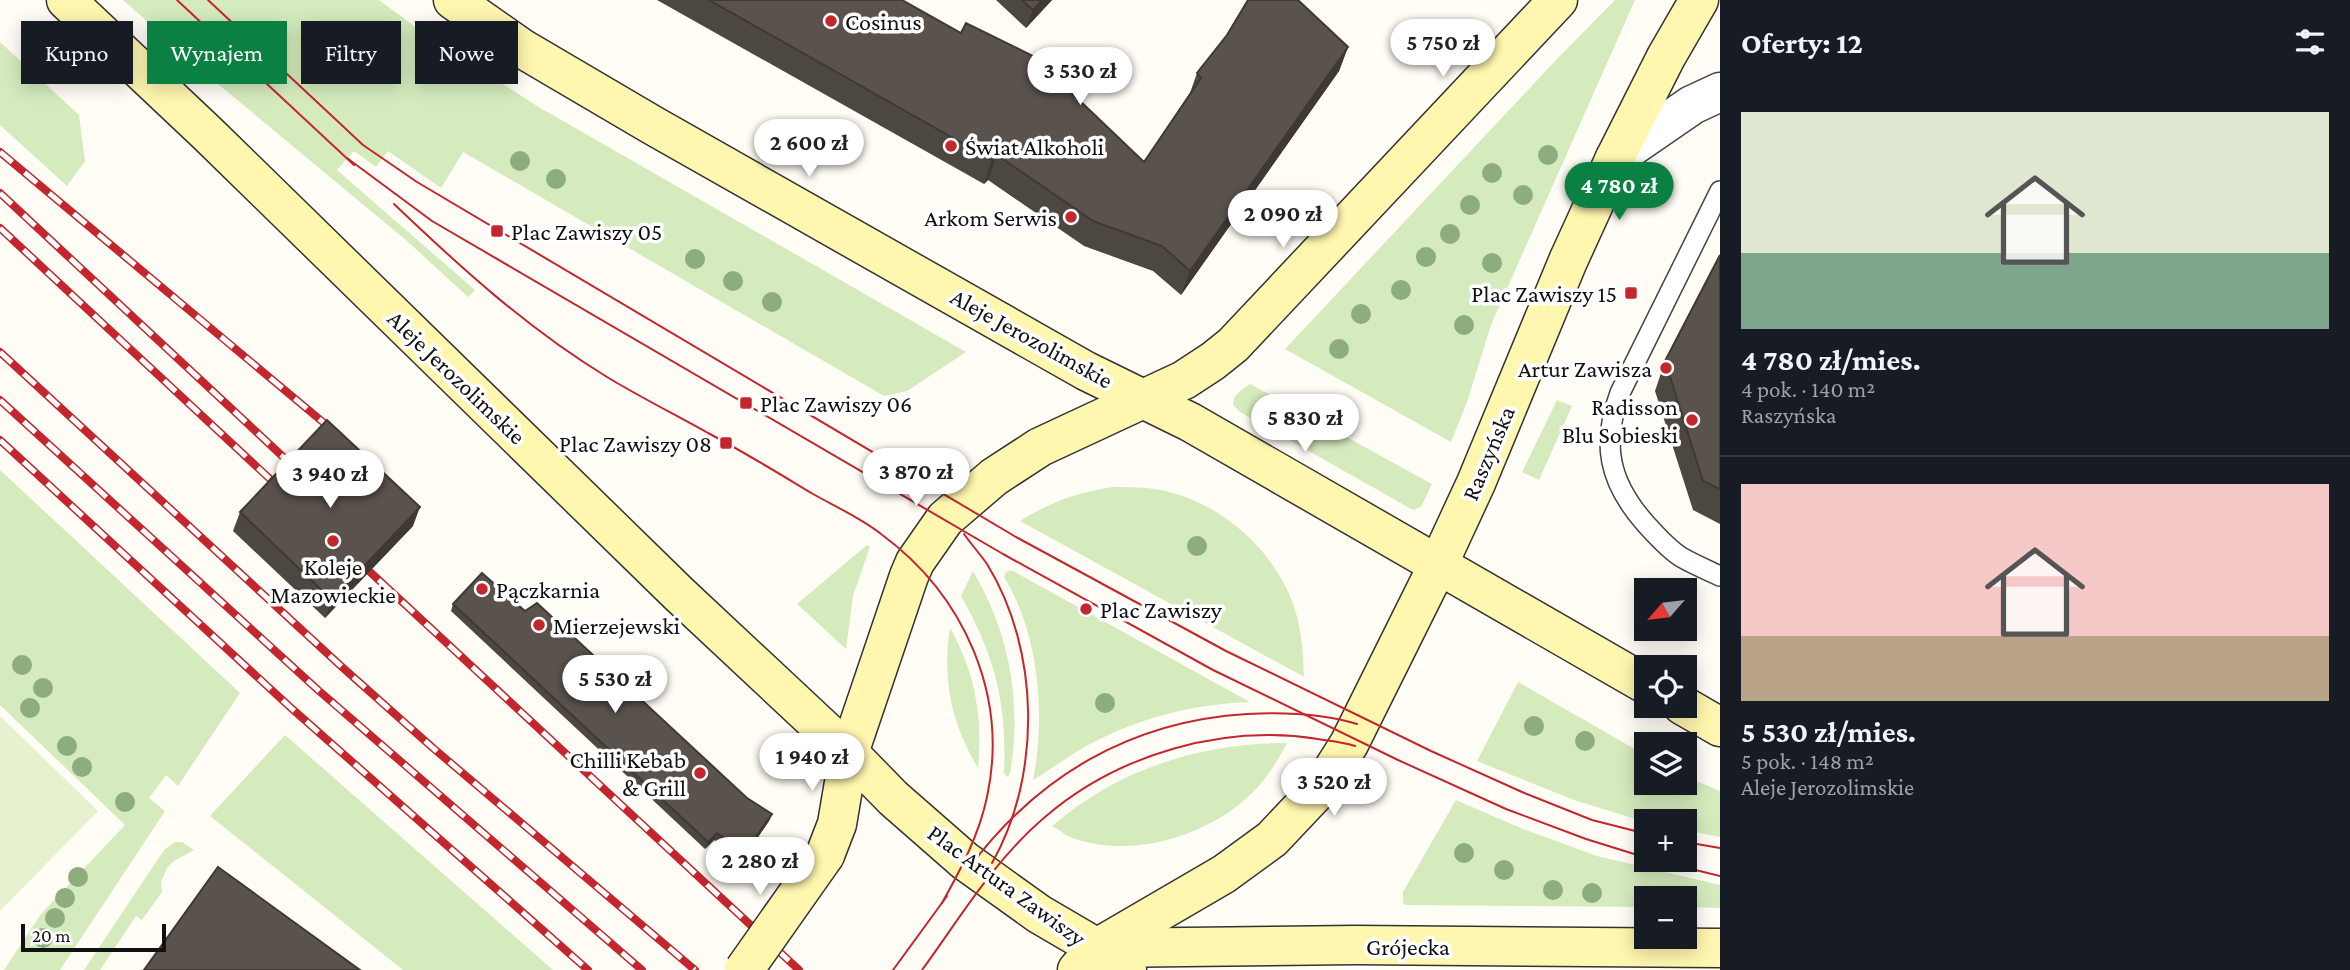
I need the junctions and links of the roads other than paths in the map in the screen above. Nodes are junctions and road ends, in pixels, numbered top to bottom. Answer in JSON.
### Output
{"nodes":[{"id":1,"x":65,"y":0,"type":"edge"},
{"id":2,"x":453,"y":0,"type":"edge"},
{"id":3,"x":1558,"y":0,"type":"edge"},
{"id":4,"x":1671,"y":0,"type":"edge"},
{"id":5,"x":1699,"y":0,"type":"edge"},
{"id":6,"x":1666,"y":57,"type":"junction"},
{"id":7,"x":1720,"y":92,"type":"edge"},
{"id":8,"x":1615,"y":158,"type":"junction"},
{"id":9,"x":1720,"y":191,"type":"edge"},
{"id":10,"x":1142,"y":398,"type":"junction"},
{"id":11,"x":1438,"y":565,"type":"junction"},
{"id":12,"x":1720,"y":576,"type":"edge"},
{"id":13,"x":1634,"y":678,"type":"edge"},
{"id":14,"x":1697,"y":714,"type":"edge"},
{"id":15,"x":1720,"y":727,"type":"edge"},
{"id":16,"x":849,"y":753,"type":"junction"},
{"id":17,"x":1720,"y":948,"type":"edge"},
{"id":18,"x":1100,"y":963,"type":"edge"},
{"id":19,"x":744,"y":970,"type":"edge"}],
"edges":[{"from":1,"to":16,"type":"main road","name":"Aleje Jerozolimskie"},
{"from":2,"to":10,"type":"main road","name":"Aleje Jerozolimskie"},
{"from":3,"to":10,"type":"main road"},
{"from":4,"to":6,"type":"main road"},
{"from":5,"to":6,"type":"main road","name":"Raszyńska"},
{"from":6,"to":8,"type":"main road","name":"Raszyńska"},
{"from":7,"to":8,"type":"street"},
{"from":8,"to":11,"type":"main road","name":"Raszyńska"},
{"from":9,"to":12,"type":"lane"},
{"from":10,"to":11,"type":"main road"},
{"from":10,"to":16,"type":"main road"},
{"from":11,"to":13,"type":"main road"},
{"from":11,"to":18,"type":"main road","name":"Plac Artura Zawiszy"},
{"from":14,"to":15,"type":"main road"},
{"from":16,"to":18,"type":"main road","name":"Plac Artura Zawiszy"},
{"from":16,"to":19,"type":"main road","bridge":true},
{"from":17,"to":18,"type":"main road","name":"Grójecka"}]}
